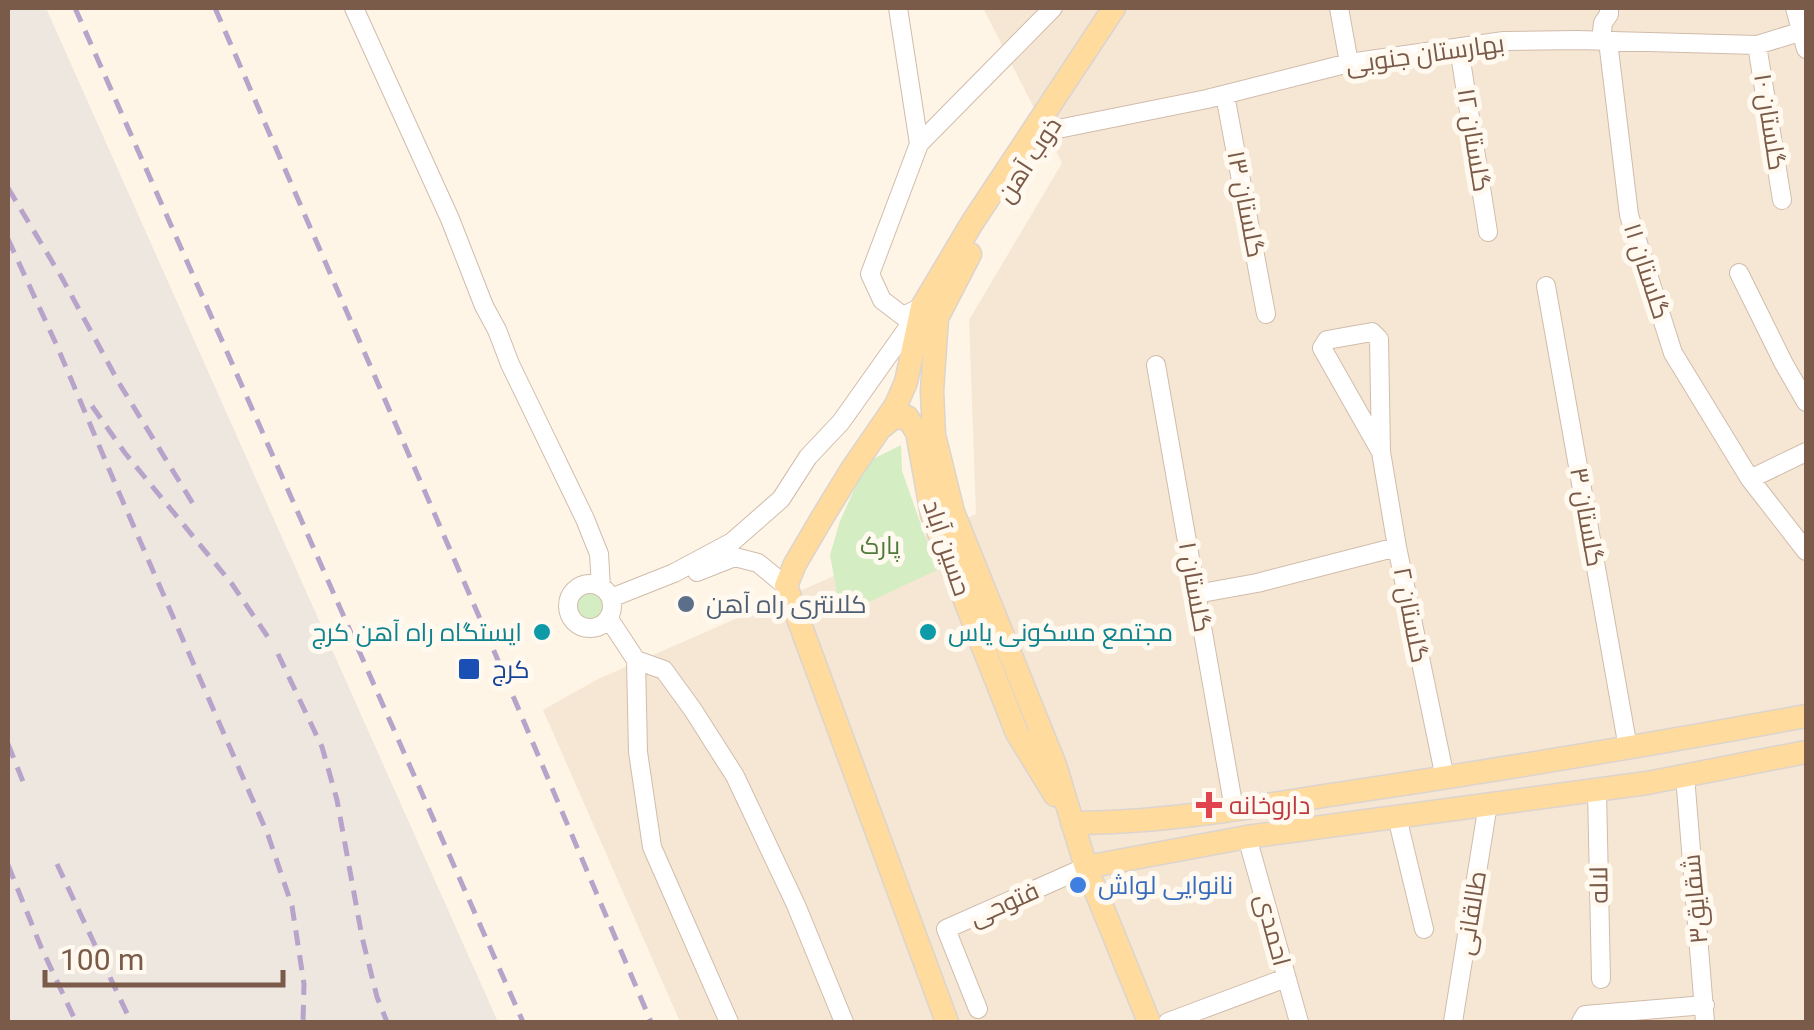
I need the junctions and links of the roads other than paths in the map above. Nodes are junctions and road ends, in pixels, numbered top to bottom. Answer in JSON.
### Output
{"nodes":[{"id":1,"x":354,"y":8,"type":"edge"},
{"id":2,"x":898,"y":8,"type":"edge"},
{"id":3,"x":1053,"y":8,"type":"edge"},
{"id":4,"x":1114,"y":8,"type":"edge"},
{"id":5,"x":1129,"y":8,"type":"edge"},
{"id":6,"x":1339,"y":8,"type":"edge"},
{"id":7,"x":1609,"y":8,"type":"edge"},
{"id":8,"x":1795,"y":8,"type":"edge"},
{"id":9,"x":1805,"y":37,"type":"edge"},
{"id":10,"x":1604,"y":41,"type":"junction"},
{"id":11,"x":1756,"y":45,"type":"junction"},
{"id":12,"x":1459,"y":48,"type":"junction"},
{"id":13,"x":1349,"y":63,"type":"junction"},
{"id":14,"x":1225,"y":95,"type":"junction"},
{"id":15,"x":1043,"y":127,"type":"junction"},
{"id":16,"x":919,"y":144,"type":"junction"},
{"id":17,"x":1782,"y":200,"type":"dead end"},
{"id":18,"x":1488,"y":232,"type":"dead end"},
{"id":19,"x":1739,"y":273,"type":"dead end"},
{"id":20,"x":1546,"y":286,"type":"dead end"},
{"id":21,"x":930,"y":313,"type":"junction"},
{"id":22,"x":1266,"y":314,"type":"dead end"},
{"id":23,"x":1156,"y":364,"type":"dead end"},
{"id":24,"x":1806,"y":402,"type":"edge"},
{"id":25,"x":878,"y":430,"type":"junction"},
{"id":26,"x":1381,"y":452,"type":"junction"},
{"id":27,"x":1806,"y":452,"type":"edge"},
{"id":28,"x":1750,"y":479,"type":"junction"},
{"id":29,"x":1398,"y":547,"type":"junction"},
{"id":30,"x":1806,"y":550,"type":"edge"},
{"id":31,"x":786,"y":586,"type":"junction"},
{"id":32,"x":1196,"y":594,"type":"junction"},
{"id":33,"x":609,"y":602,"type":"junction"},
{"id":34,"x":636,"y":660,"type":"junction"},
{"id":35,"x":1806,"y":716,"type":"edge"},
{"id":36,"x":1674,"y":740,"type":"junction"},
{"id":37,"x":1635,"y":747,"type":"junction"},
{"id":38,"x":1806,"y":752,"type":"edge"},
{"id":39,"x":1681,"y":777,"type":"junction"},
{"id":40,"x":1445,"y":778,"type":"junction"},
{"id":41,"x":1647,"y":783,"type":"junction"},
{"id":42,"x":1597,"y":791,"type":"junction"},
{"id":43,"x":1488,"y":804,"type":"junction"},
{"id":44,"x":1234,"y":809,"type":"junction"},
{"id":45,"x":1397,"y":818,"type":"junction"},
{"id":46,"x":1072,"y":823,"type":"junction"},
{"id":47,"x":1126,"y":823,"type":"junction"},
{"id":48,"x":1248,"y":838,"type":"junction"},
{"id":49,"x":1133,"y":860,"type":"junction"},
{"id":50,"x":1086,"y":867,"type":"junction"},
{"id":51,"x":1424,"y":929,"type":"dead end"},
{"id":52,"x":1286,"y":978,"type":"junction"},
{"id":53,"x":1600,"y":979,"type":"dead end"},
{"id":54,"x":978,"y":1010,"type":"dead end"},
{"id":55,"x":1705,"y":1014,"type":"edge"},
{"id":56,"x":729,"y":1022,"type":"edge"},
{"id":57,"x":844,"y":1022,"type":"edge"},
{"id":58,"x":946,"y":1022,"type":"edge"},
{"id":59,"x":1149,"y":1022,"type":"edge"},
{"id":60,"x":1168,"y":1022,"type":"edge"},
{"id":61,"x":1299,"y":1022,"type":"edge"},
{"id":62,"x":1454,"y":1022,"type":"edge"},
{"id":63,"x":1581,"y":1022,"type":"edge"}],
"edges":[{"from":1,"to":33,"type":"street"},
{"from":2,"to":16,"type":"street"},
{"from":3,"to":16,"type":"street"},
{"from":4,"to":15,"type":"main road","name":"ذوب آهن"},
{"from":5,"to":15,"type":"main road","name":"ذوب آهن"},
{"from":6,"to":13,"type":"street"},
{"from":7,"to":10,"type":"street"},
{"from":8,"to":9,"type":"street"},
{"from":9,"to":11,"type":"street","name":"بهارستان جنوبی"},
{"from":10,"to":11,"type":"street","name":"بهارستان جنوبی"},
{"from":10,"to":12,"type":"street","name":"بهارستان جنوبی"},
{"from":10,"to":28,"type":"street","name":"گلستان ۱۱"},
{"from":11,"to":17,"type":"street","name":"گلستان ۱۰"},
{"from":12,"to":13,"type":"street","name":"بهارستان جنوبی"},
{"from":12,"to":18,"type":"street","name":"گلستان ۱۲"},
{"from":13,"to":14,"type":"street","name":"بهارستان جنوبی"},
{"from":14,"to":15,"type":"street","name":"بهارستان جنوبی"},
{"from":14,"to":22,"type":"street","name":"گلستان ۱۳"},
{"from":15,"to":21,"type":"main road","name":"ذوب آهن"},
{"from":16,"to":21,"type":"street"},
{"from":19,"to":24,"type":"street"},
{"from":20,"to":37,"type":"street","name":"گلستان ۳"},
{"from":21,"to":25,"type":"main road"},
{"from":21,"to":33,"type":"street"},
{"from":21,"to":46,"type":"main road","name":"حسین آباد"},
{"from":23,"to":32,"type":"street","name":"گلستان ۱"},
{"from":25,"to":31,"type":"main road"},
{"from":25,"to":46,"type":"main road","name":"حسین آباد"},
{"from":26,"to":26,"type":"street","name":"گلستان ۲"},
{"from":26,"to":29,"type":"street","name":"گلستان ۲"},
{"from":27,"to":28,"type":"street"},
{"from":28,"to":30,"type":"street","name":"گلستان ۱۱"},
{"from":29,"to":32,"type":"street"},
{"from":29,"to":40,"type":"street","name":"گلستان ۲"},
{"from":31,"to":33,"type":"street"},
{"from":31,"to":58,"type":"main road"},
{"from":32,"to":44,"type":"street","name":"گلستان ۱"},
{"from":33,"to":34,"type":"street"},
{"from":34,"to":56,"type":"street"},
{"from":34,"to":57,"type":"street"},
{"from":35,"to":36,"type":"main road"},
{"from":36,"to":37,"type":"main road"},
{"from":36,"to":39,"type":"main road"},
{"from":37,"to":40,"type":"main road"},
{"from":37,"to":41,"type":"main road"},
{"from":38,"to":39,"type":"main road"},
{"from":39,"to":41,"type":"main road"},
{"from":39,"to":55,"type":"street","name":"شقایق۳"},
{"from":40,"to":44,"type":"main road"},
{"from":41,"to":42,"type":"main road"},
{"from":42,"to":43,"type":"main road"},
{"from":42,"to":53,"type":"street","name":"لاله"},
{"from":43,"to":45,"type":"main road"},
{"from":43,"to":62,"type":"street","name":"طالقانی"},
{"from":44,"to":47,"type":"main road"},
{"from":45,"to":48,"type":"main road"},
{"from":45,"to":51,"type":"street"},
{"from":46,"to":47,"type":"main road"},
{"from":46,"to":50,"type":"main road","name":"حسین آباد"},
{"from":47,"to":49,"type":"main road"},
{"from":48,"to":49,"type":"main road"},
{"from":48,"to":52,"type":"street","name":"احمدی"},
{"from":49,"to":50,"type":"main road"},
{"from":50,"to":54,"type":"street","name":"فتوحی"},
{"from":50,"to":59,"type":"main road","name":"حسین آباد"},
{"from":52,"to":60,"type":"street"},
{"from":52,"to":61,"type":"street","name":"احمدی"},
{"from":55,"to":63,"type":"street"}]}
